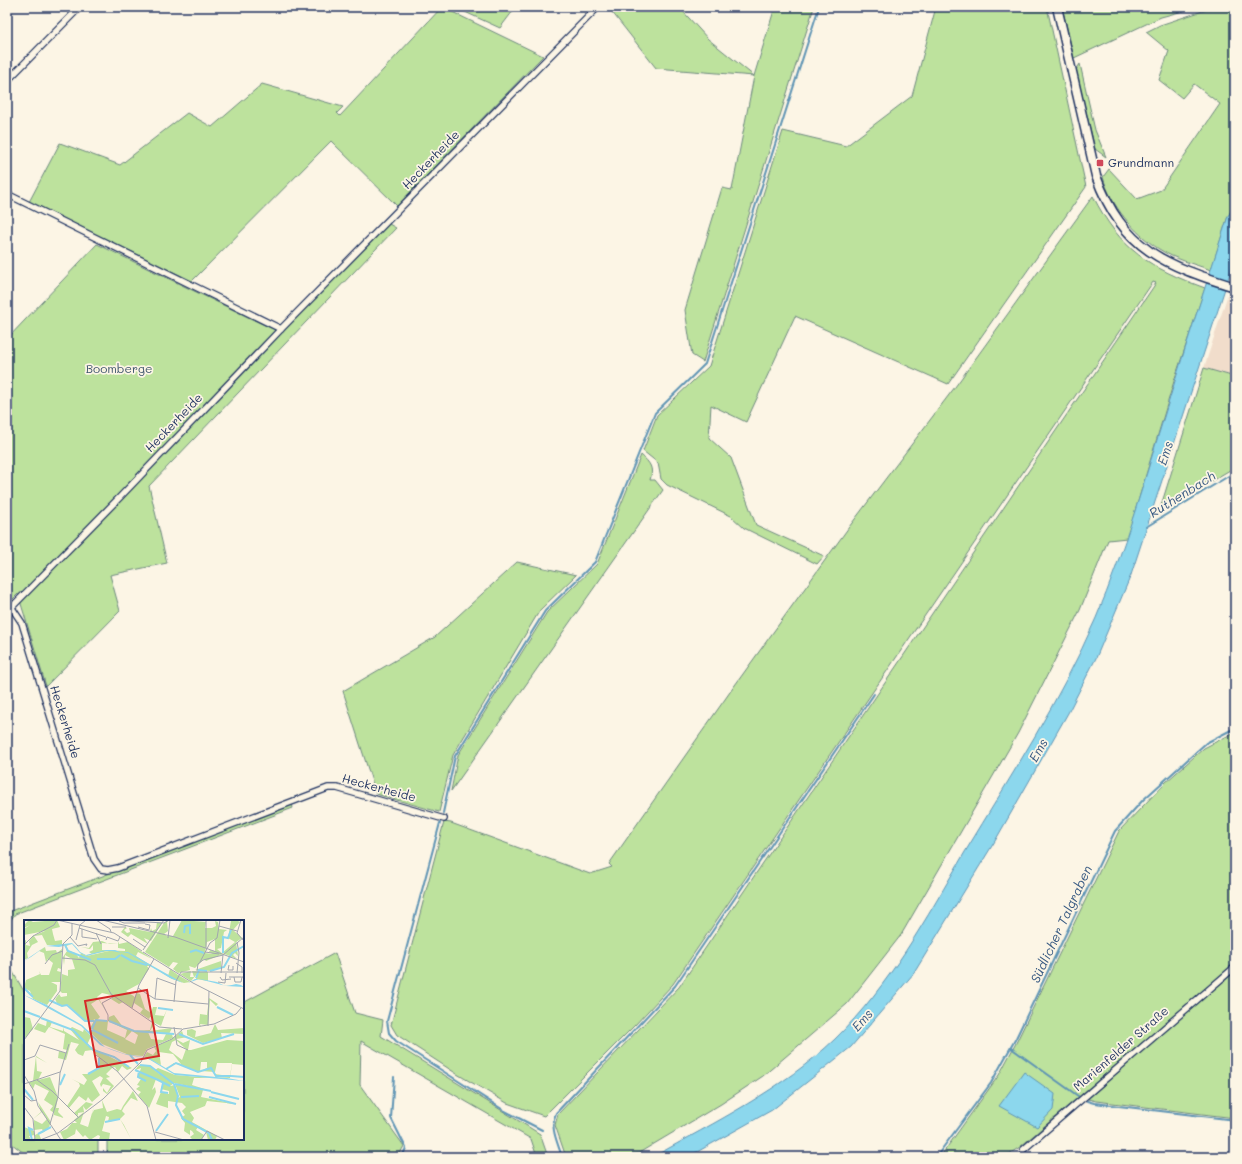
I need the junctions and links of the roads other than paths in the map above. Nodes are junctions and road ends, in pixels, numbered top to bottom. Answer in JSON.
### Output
{"nodes":[{"id":1,"x":80,"y":7,"type":"edge"},
{"id":2,"x":598,"y":7,"type":"edge"},
{"id":3,"x":1057,"y":7,"type":"edge"},
{"id":4,"x":7,"y":81,"type":"edge"},
{"id":5,"x":7,"y":194,"type":"edge"},
{"id":6,"x":1234,"y":287,"type":"edge"},
{"id":7,"x":281,"y":329,"type":"junction"},
{"id":8,"x":9,"y":610,"type":"edge"},
{"id":9,"x":444,"y":819,"type":"dead end"},
{"id":10,"x":1235,"y":967,"type":"edge"},
{"id":11,"x":1023,"y":1150,"type":"dead end"}],
"edges":[{"from":1,"to":4,"type":"street"},
{"from":2,"to":7,"type":"street","name":"Heckerheide"},
{"from":3,"to":6,"type":"main road"},
{"from":5,"to":7,"type":"street"},
{"from":7,"to":8,"type":"street","name":"Heckerheide"},
{"from":8,"to":9,"type":"street","name":"Heckerheide"},
{"from":10,"to":11,"type":"street","name":"Marienfelder Straße"}]}
